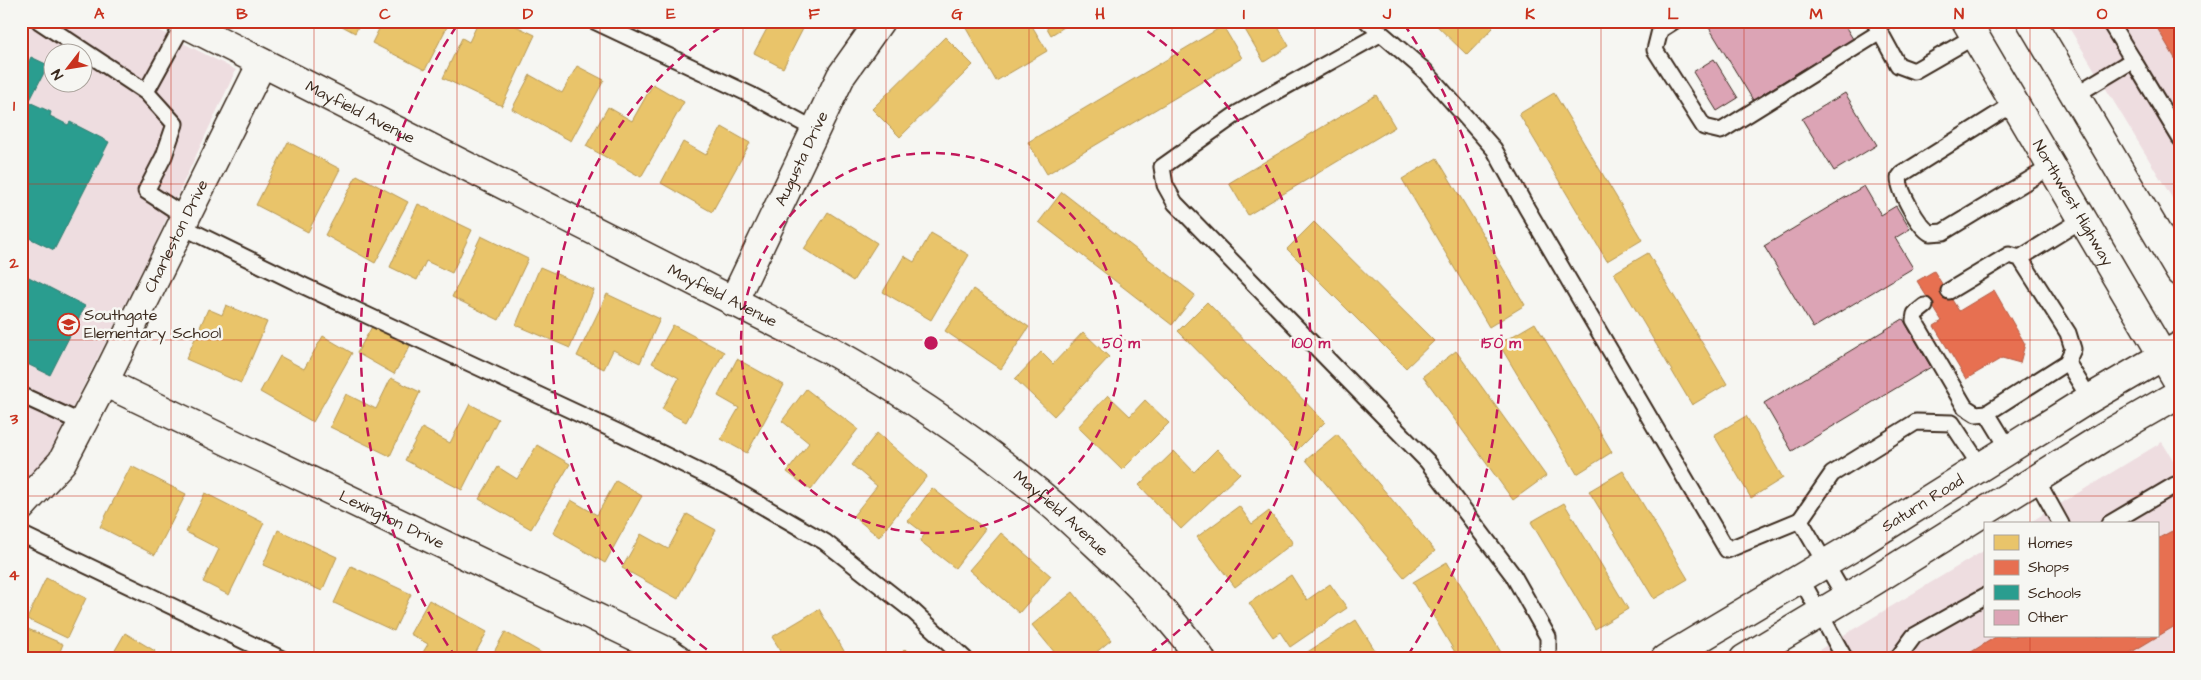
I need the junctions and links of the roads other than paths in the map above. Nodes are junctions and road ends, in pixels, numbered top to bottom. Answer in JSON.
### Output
{"nodes":[{"id":1,"x":39,"y":21,"type":"edge"},
{"id":2,"x":594,"y":21,"type":"edge"},
{"id":3,"x":880,"y":21,"type":"edge"},
{"id":4,"x":1367,"y":21,"type":"edge"},
{"id":5,"x":1674,"y":21,"type":"edge"},
{"id":6,"x":2032,"y":21,"type":"edge"},
{"id":7,"x":2109,"y":21,"type":"edge"},
{"id":8,"x":182,"y":22,"type":"edge"},
{"id":9,"x":1877,"y":26,"type":"edge"},
{"id":10,"x":1970,"y":28,"type":"edge"},
{"id":11,"x":1380,"y":34,"type":"junction"},
{"id":12,"x":2133,"y":60,"type":"junction"},
{"id":13,"x":262,"y":63,"type":"junction"},
{"id":14,"x":146,"y":92,"type":"junction"},
{"id":15,"x":2075,"y":95,"type":"junction"},
{"id":16,"x":2015,"y":104,"type":"junction"},
{"id":17,"x":816,"y":130,"type":"junction"},
{"id":18,"x":2180,"y":138,"type":"edge"},
{"id":19,"x":2052,"y":166,"type":"junction"},
{"id":20,"x":2083,"y":219,"type":"junction"},
{"id":21,"x":184,"y":222,"type":"junction"},
{"id":22,"x":2020,"y":258,"type":"junction"},
{"id":23,"x":2180,"y":272,"type":"edge"},
{"id":24,"x":1949,"y":291,"type":"dead end"},
{"id":25,"x":733,"y":302,"type":"junction"},
{"id":26,"x":1925,"y":306,"type":"dead end"},
{"id":27,"x":2171,"y":351,"type":"edge"},
{"id":28,"x":2067,"y":362,"type":"junction"},
{"id":29,"x":104,"y":382,"type":"junction"},
{"id":30,"x":2180,"y":385,"type":"edge"},
{"id":31,"x":2180,"y":393,"type":"edge"},
{"id":32,"x":21,"y":395,"type":"edge"},
{"id":33,"x":2090,"y":399,"type":"junction"},
{"id":34,"x":1987,"y":413,"type":"junction"},
{"id":35,"x":82,"y":424,"type":"junction"},
{"id":36,"x":2009,"y":449,"type":"junction"},
{"id":37,"x":1981,"y":467,"type":"junction"},
{"id":38,"x":2036,"y":479,"type":"junction"},
{"id":39,"x":2180,"y":487,"type":"edge"},
{"id":40,"x":24,"y":499,"type":"edge"},
{"id":41,"x":1800,"y":520,"type":"junction"},
{"id":42,"x":2060,"y":522,"type":"edge"},
{"id":43,"x":2111,"y":522,"type":"edge"},
{"id":44,"x":21,"y":534,"type":"edge"},
{"id":45,"x":1826,"y":564,"type":"junction"},
{"id":46,"x":1801,"y":578,"type":"junction"},
{"id":47,"x":1845,"y":597,"type":"junction"},
{"id":48,"x":1984,"y":597,"type":"edge"},
{"id":49,"x":1821,"y":612,"type":"junction"},
{"id":50,"x":282,"y":659,"type":"edge"},
{"id":51,"x":678,"y":659,"type":"edge"},
{"id":52,"x":965,"y":659,"type":"edge"},
{"id":53,"x":1201,"y":659,"type":"edge"},
{"id":54,"x":1548,"y":659,"type":"edge"},
{"id":55,"x":1665,"y":659,"type":"edge"},
{"id":56,"x":1744,"y":659,"type":"edge"},
{"id":57,"x":1845,"y":659,"type":"edge"},
{"id":58,"x":1897,"y":659,"type":"edge"}],
"edges":[{"from":1,"to":14,"type":"lane"},
{"from":2,"to":17,"type":"lane"},
{"from":3,"to":17,"type":"street","name":"Augusta Drive"},
{"from":4,"to":11,"type":"lane"},
{"from":5,"to":9,"type":"lane"},
{"from":6,"to":15,"type":"street"},
{"from":7,"to":12,"type":"lane"},
{"from":8,"to":13,"type":"street","name":"Mayfield Avenue"},
{"from":8,"to":14,"type":"lane"},
{"from":9,"to":10,"type":"lane"},
{"from":10,"to":16,"type":"street","name":"Northwest Highway"},
{"from":11,"to":41,"type":"lane"},
{"from":11,"to":54,"type":"lane"},
{"from":12,"to":15,"type":"lane"},
{"from":12,"to":18,"type":"lane"},
{"from":13,"to":21,"type":"street","name":"Charleston Drive"},
{"from":13,"to":25,"type":"street","name":"Mayfield Avenue"},
{"from":14,"to":21,"type":"lane"},
{"from":15,"to":23,"type":"street"},
{"from":16,"to":19,"type":"street","name":"Northwest Highway"},
{"from":16,"to":19,"type":"lane"},
{"from":17,"to":25,"type":"street","name":"Augusta Drive"},
{"from":19,"to":20,"type":"street","name":"Northwest Highway"},
{"from":20,"to":22,"type":"lane"},
{"from":20,"to":27,"type":"street","name":"Northwest Highway"},
{"from":21,"to":29,"type":"street","name":"Charleston Drive"},
{"from":21,"to":52,"type":"lane"},
{"from":22,"to":24,"type":"lane"},
{"from":22,"to":28,"type":"lane"},
{"from":25,"to":53,"type":"street","name":"Mayfield Avenue"},
{"from":26,"to":34,"type":"lane"},
{"from":27,"to":30,"type":"street","name":"Northwest Highway"},
{"from":27,"to":33,"type":"street","name":"Saturn Road"},
{"from":28,"to":33,"type":"lane"},
{"from":28,"to":34,"type":"lane"},
{"from":29,"to":35,"type":"street","name":"Charleston Drive"},
{"from":29,"to":51,"type":"street","name":"Lexington Drive"},
{"from":31,"to":38,"type":"street"},
{"from":32,"to":35,"type":"lane"},
{"from":33,"to":36,"type":"street","name":"Saturn Road"},
{"from":34,"to":36,"type":"lane"},
{"from":35,"to":40,"type":"street","name":"Charleston Drive"},
{"from":36,"to":37,"type":"street","name":"Saturn Road"},
{"from":37,"to":41,"type":"lane"},
{"from":37,"to":45,"type":"street","name":"Saturn Road"},
{"from":38,"to":42,"type":"lane"},
{"from":38,"to":47,"type":"street"},
{"from":39,"to":43,"type":"lane"},
{"from":41,"to":45,"type":"lane"},
{"from":44,"to":50,"type":"lane"},
{"from":45,"to":46,"type":"street","name":"Saturn Road"},
{"from":45,"to":47,"type":"lane"},
{"from":46,"to":49,"type":"lane"},
{"from":46,"to":55,"type":"street","name":"Saturn Road"},
{"from":47,"to":49,"type":"street"},
{"from":48,"to":58,"type":"lane"},
{"from":49,"to":56,"type":"street"},
{"from":49,"to":57,"type":"lane"}]}
